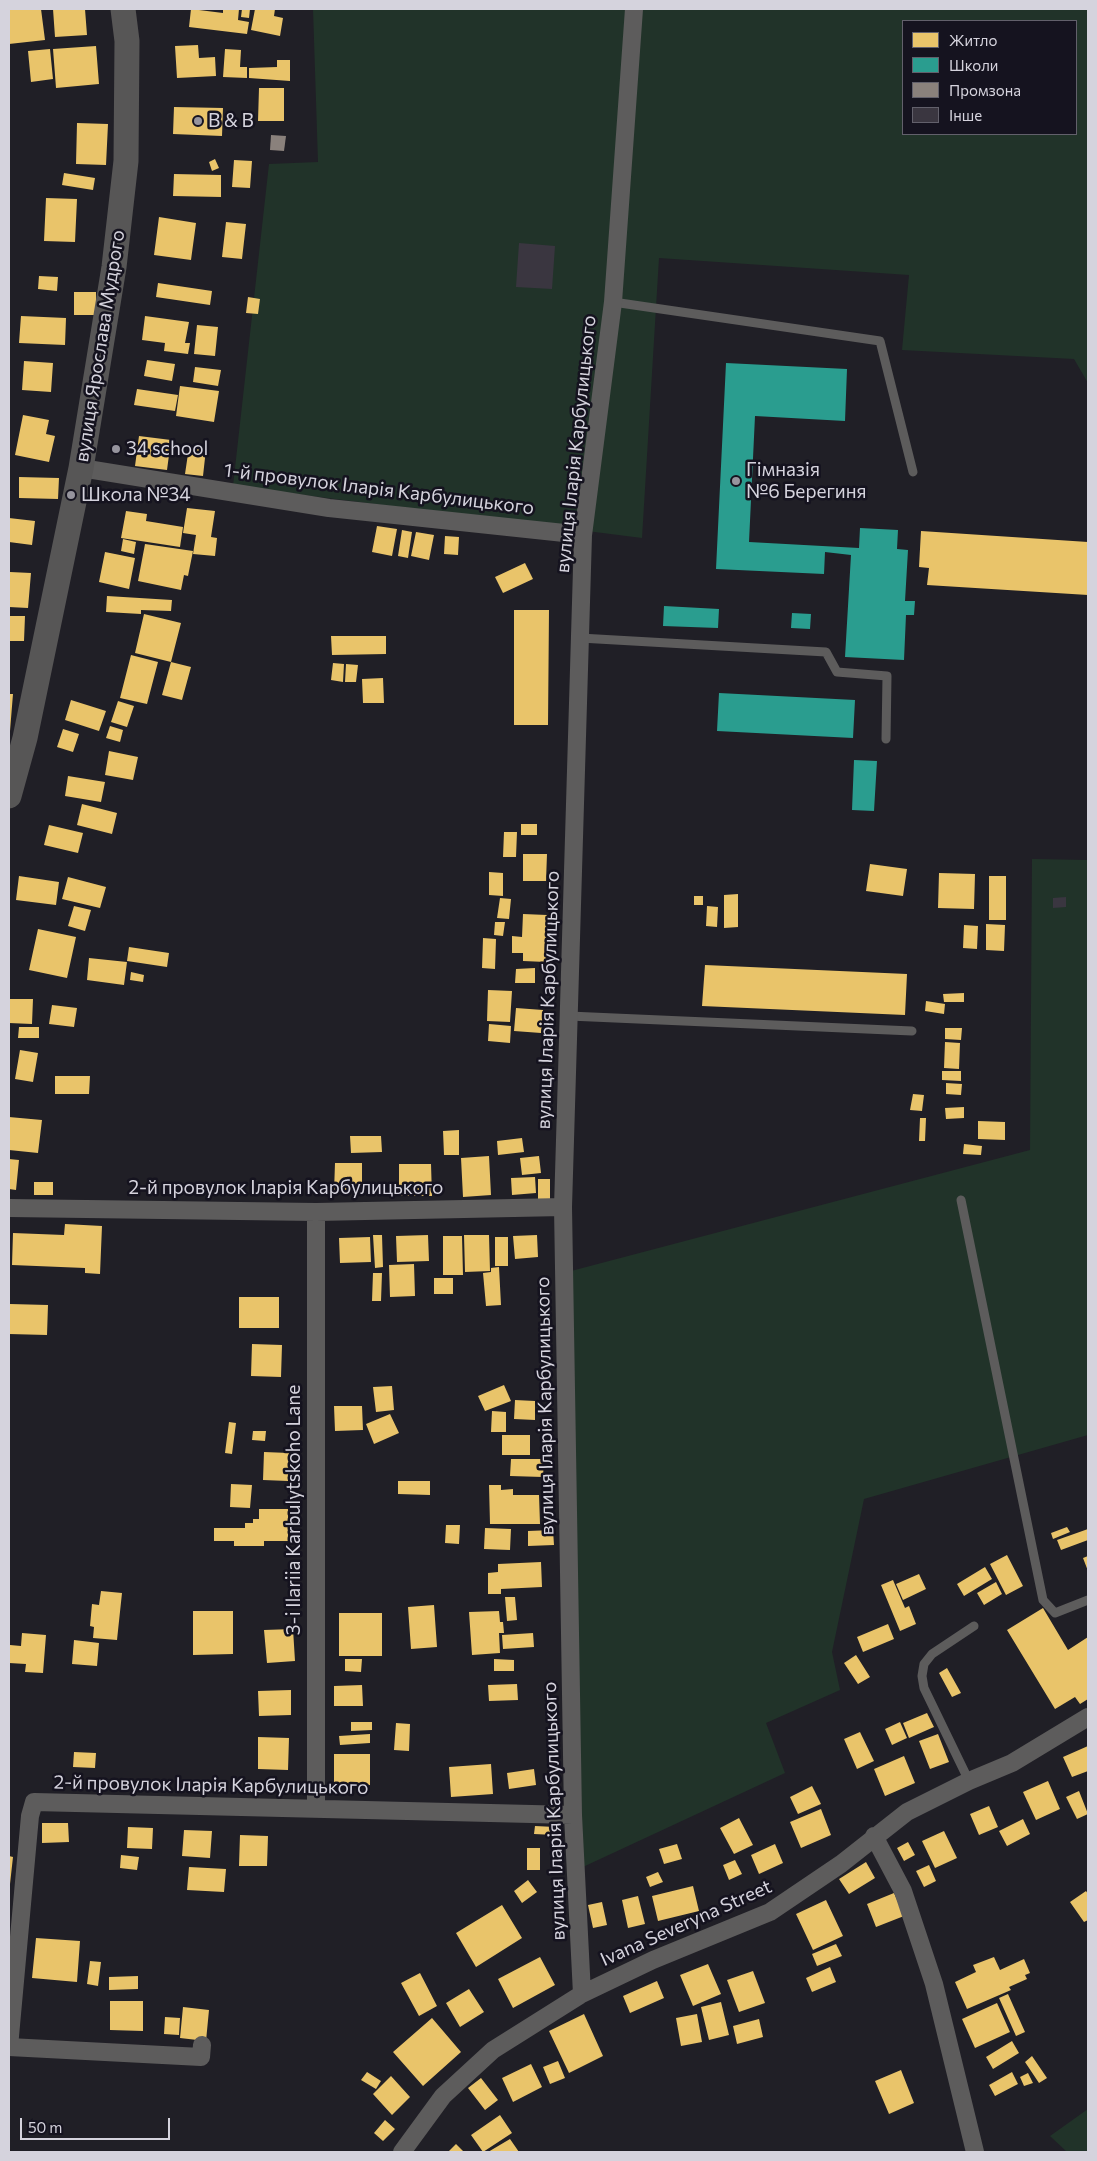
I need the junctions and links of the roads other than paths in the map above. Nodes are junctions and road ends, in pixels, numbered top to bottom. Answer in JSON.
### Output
{"nodes":[{"id":1,"x":123,"y":9,"type":"edge"},
{"id":2,"x":634,"y":9,"type":"edge"},
{"id":3,"x":614,"y":302,"type":"junction"},
{"id":4,"x":81,"y":468,"type":"junction"},
{"id":5,"x":913,"y":472,"type":"dead end"},
{"id":6,"x":583,"y":535,"type":"junction"},
{"id":7,"x":580,"y":638,"type":"junction"},
{"id":8,"x":886,"y":739,"type":"dead end"},
{"id":9,"x":9,"y":796,"type":"edge"},
{"id":10,"x":569,"y":1016,"type":"junction"},
{"id":11,"x":912,"y":1031,"type":"dead end"},
{"id":12,"x":961,"y":1200,"type":"dead end"},
{"id":13,"x":563,"y":1207,"type":"junction"},
{"id":14,"x":9,"y":1208,"type":"edge"},
{"id":15,"x":316,"y":1212,"type":"junction"},
{"id":16,"x":1088,"y":1600,"type":"edge"},
{"id":17,"x":974,"y":1626,"type":"dead end"},
{"id":18,"x":1088,"y":1717,"type":"edge"},
{"id":19,"x":969,"y":1781,"type":"junction"},
{"id":20,"x":316,"y":1808,"type":"junction"},
{"id":21,"x":574,"y":1815,"type":"junction"},
{"id":22,"x":874,"y":1836,"type":"junction"},
{"id":23,"x":582,"y":1994,"type":"junction"},
{"id":24,"x":202,"y":2044,"type":"dead end"},
{"id":25,"x":9,"y":2047,"type":"edge"},
{"id":26,"x":402,"y":2152,"type":"edge"},
{"id":27,"x":975,"y":2152,"type":"edge"}],
"edges":[{"from":1,"to":4,"type":"main road","name":"вулиця Ярослава Мудрого"},
{"from":2,"to":3,"type":"street","name":"вулиця Іларія Карбулицького"},
{"from":3,"to":5,"type":"lane"},
{"from":3,"to":6,"type":"street","name":"вулиця Іларія Карбулицького"},
{"from":4,"to":6,"type":"street","name":"1-й провулок Іларія Карбулицького"},
{"from":4,"to":9,"type":"main road","name":"вулиця Ярослава Мудрого"},
{"from":6,"to":7,"type":"street","name":"вулиця Іларія Карбулицького"},
{"from":7,"to":8,"type":"lane"},
{"from":7,"to":10,"type":"street","name":"вулиця Іларія Карбулицького"},
{"from":10,"to":11,"type":"lane"},
{"from":10,"to":13,"type":"street","name":"вулиця Іларія Карбулицького"},
{"from":12,"to":16,"type":"lane"},
{"from":13,"to":15,"type":"street","name":"2-й провулок Іларія Карбулицького"},
{"from":13,"to":21,"type":"street","name":"вулиця Іларія Карбулицького"},
{"from":14,"to":15,"type":"street","name":"2-й провулок Іларія Карбулицького"},
{"from":15,"to":20,"type":"street","name":"3-i Ilariia Karbulytskoho Lane"},
{"from":17,"to":19,"type":"lane"},
{"from":18,"to":19,"type":"street","name":"Ivana Severyna Street"},
{"from":19,"to":22,"type":"street","name":"Ivana Severyna Street"},
{"from":20,"to":21,"type":"street","name":"2-й провулок Іларія Карбулицького"},
{"from":20,"to":25,"type":"street","name":"2-й провулок Іларія Карбулицького"},
{"from":21,"to":23,"type":"street","name":"вулиця Іларія Карбулицького"},
{"from":22,"to":23,"type":"street","name":"Ivana Severyna Street"},
{"from":22,"to":27,"type":"street"},
{"from":23,"to":26,"type":"street","name":"Ivana Severyna Street"},
{"from":24,"to":25,"type":"street"}]}
